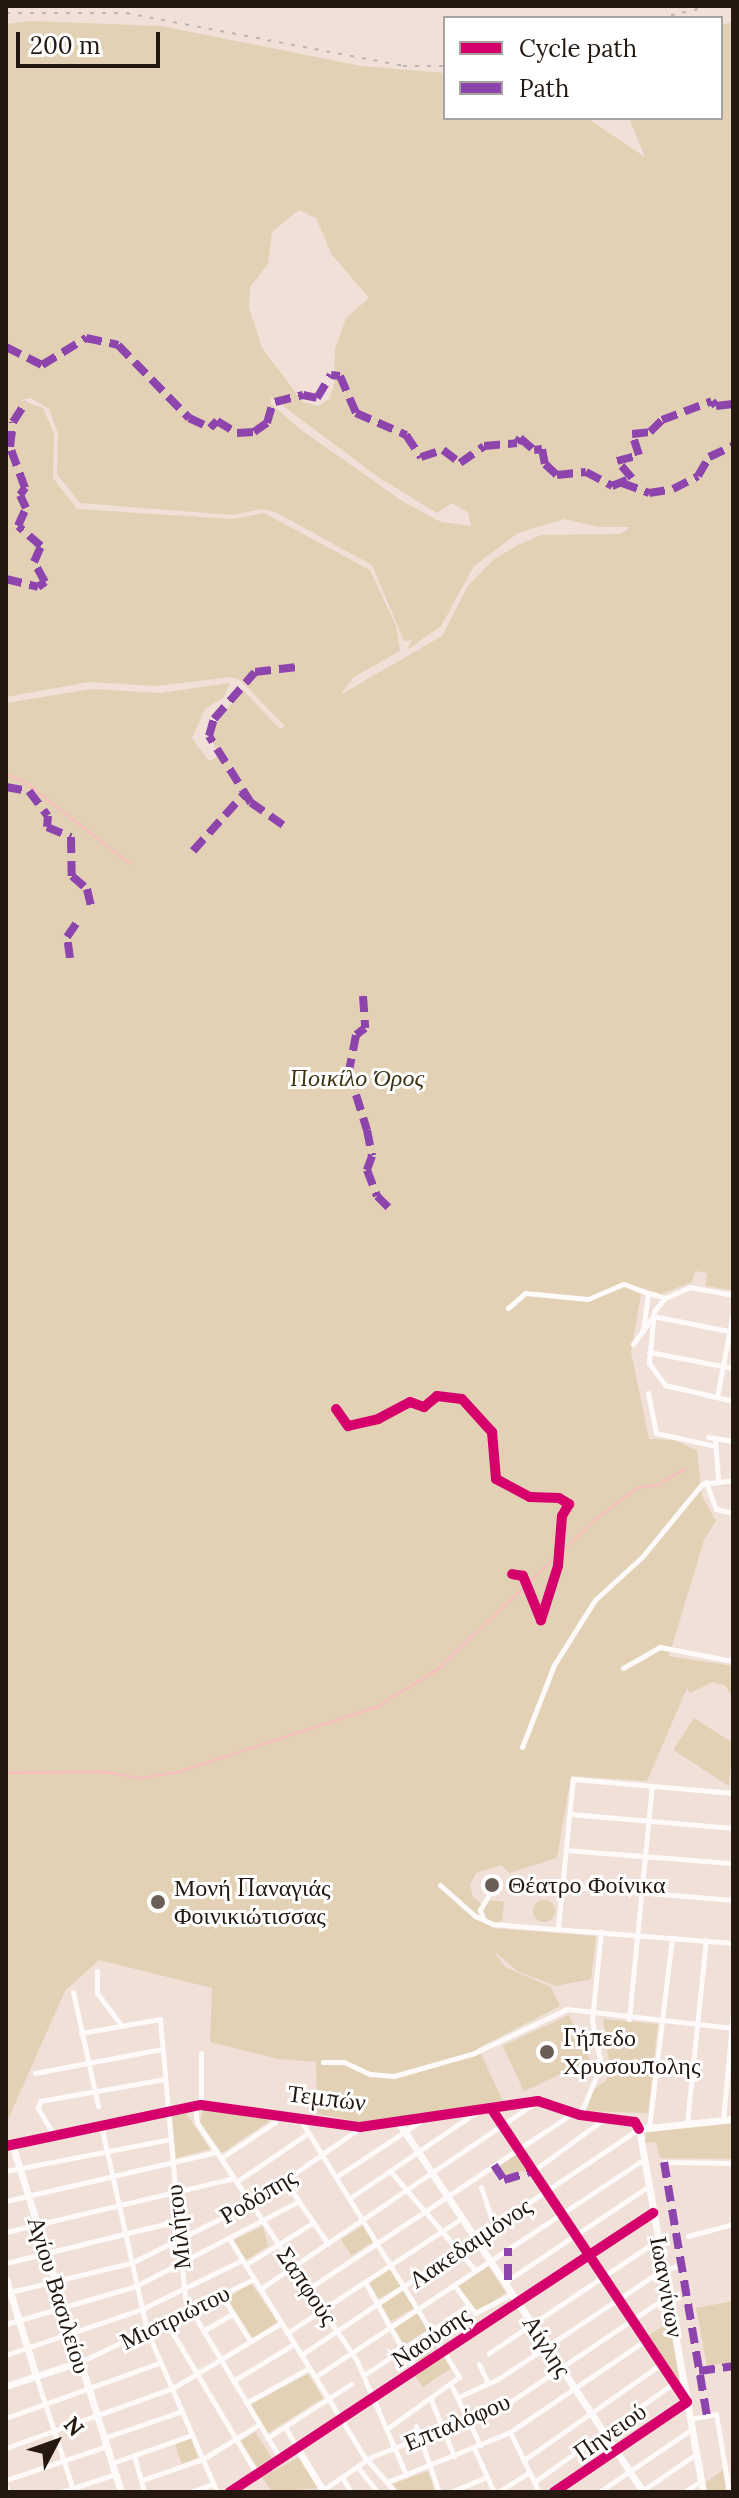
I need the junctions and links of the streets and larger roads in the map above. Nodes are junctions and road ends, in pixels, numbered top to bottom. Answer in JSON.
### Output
{"nodes":[{"id":1,"x":648,"y":1293,"type":"junction"},
{"id":2,"x":733,"y":1295,"type":"edge"},
{"id":3,"x":665,"y":1298,"type":"junction"},
{"id":4,"x":508,"y":1308,"type":"dead end"},
{"id":5,"x":733,"y":1312,"type":"edge"},
{"id":6,"x":653,"y":1316,"type":"junction"},
{"id":7,"x":643,"y":1331,"type":"junction"},
{"id":8,"x":731,"y":1332,"type":"edge"},
{"id":9,"x":633,"y":1344,"type":"dead end"},
{"id":10,"x":649,"y":1352,"type":"junction"},
{"id":11,"x":723,"y":1366,"type":"junction"},
{"id":12,"x":733,"y":1368,"type":"edge"},
{"id":13,"x":648,"y":1393,"type":"dead end"},
{"id":14,"x":717,"y":1397,"type":"junction"},
{"id":15,"x":733,"y":1401,"type":"edge"},
{"id":16,"x":733,"y":1441,"type":"edge"},
{"id":17,"x":715,"y":1446,"type":"junction"},
{"id":18,"x":718,"y":1479,"type":"junction"},
{"id":19,"x":732,"y":1480,"type":"edge"},
{"id":20,"x":706,"y":1481,"type":"junction"},
{"id":21,"x":733,"y":1513,"type":"edge"},
{"id":22,"x":733,"y":1661,"type":"edge"},
{"id":23,"x":623,"y":1668,"type":"dead end"},
{"id":24,"x":522,"y":1747,"type":"dead end"},
{"id":25,"x":652,"y":1786,"type":"junction"},
{"id":26,"x":733,"y":1793,"type":"edge"},
{"id":27,"x":570,"y":1814,"type":"junction"},
{"id":28,"x":648,"y":1821,"type":"junction"},
{"id":29,"x":733,"y":1828,"type":"edge"},
{"id":30,"x":566,"y":1850,"type":"junction"},
{"id":31,"x":645,"y":1856,"type":"junction"},
{"id":32,"x":733,"y":1863,"type":"edge"},
{"id":33,"x":440,"y":1885,"type":"dead end"},
{"id":34,"x":562,"y":1886,"type":"junction"},
{"id":35,"x":641,"y":1892,"type":"junction"},
{"id":36,"x":488,"y":1896,"type":"dead end"},
{"id":37,"x":733,"y":1900,"type":"edge"},
{"id":38,"x":470,"y":1908,"type":"junction"},
{"id":39,"x":480,"y":1910,"type":"junction"},
{"id":40,"x":483,"y":1919,"type":"junction"},
{"id":41,"x":558,"y":1928,"type":"junction"},
{"id":42,"x":601,"y":1931,"type":"junction"},
{"id":43,"x":637,"y":1934,"type":"junction"},
{"id":44,"x":672,"y":1937,"type":"junction"},
{"id":45,"x":706,"y":1940,"type":"junction"},
{"id":46,"x":733,"y":1943,"type":"edge"},
{"id":47,"x":97,"y":1971,"type":"dead end"},
{"id":48,"x":73,"y":1992,"type":"dead end"},
{"id":49,"x":733,"y":2013,"type":"edge"},
{"id":50,"x":592,"y":2016,"type":"junction"},
{"id":51,"x":629,"y":2019,"type":"junction"},
{"id":52,"x":663,"y":2022,"type":"junction"},
{"id":53,"x":697,"y":2025,"type":"junction"},
{"id":54,"x":122,"y":2026,"type":"junction"},
{"id":55,"x":732,"y":2028,"type":"edge"},
{"id":56,"x":81,"y":2033,"type":"junction"},
{"id":57,"x":162,"y":2049,"type":"junction"},
{"id":58,"x":201,"y":2053,"type":"dead end"},
{"id":59,"x":88,"y":2061,"type":"junction"},
{"id":60,"x":323,"y":2062,"type":"dead end"},
{"id":61,"x":730,"y":2064,"type":"edge"},
{"id":62,"x":35,"y":2073,"type":"dead end"},
{"id":63,"x":165,"y":2079,"type":"junction"},
{"id":64,"x":94,"y":2090,"type":"junction"},
{"id":65,"x":538,"y":2101,"type":"junction"},
{"id":66,"x":198,"y":2105,"type":"junction"},
{"id":67,"x":98,"y":2106,"type":"dead end"},
{"id":68,"x":491,"y":2108,"type":"junction"},
{"id":69,"x":481,"y":2109,"type":"junction"},
{"id":70,"x":168,"y":2111,"type":"junction"},
{"id":71,"x":279,"y":2113,"type":"junction"},
{"id":72,"x":431,"y":2114,"type":"junction"},
{"id":73,"x":576,"y":2114,"type":"junction"},
{"id":74,"x":298,"y":2115,"type":"junction"},
{"id":75,"x":604,"y":2119,"type":"junction"},
{"id":76,"x":733,"y":2119,"type":"edge"},
{"id":77,"x":397,"y":2120,"type":"junction"},
{"id":78,"x":723,"y":2120,"type":"junction"},
{"id":79,"x":687,"y":2123,"type":"junction"},
{"id":80,"x":101,"y":2124,"type":"junction"},
{"id":81,"x":360,"y":2127,"type":"junction"},
{"id":82,"x":504,"y":2128,"type":"junction"},
{"id":83,"x":649,"y":2128,"type":"junction"},
{"id":84,"x":639,"y":2129,"type":"junction"},
{"id":85,"x":404,"y":2132,"type":"junction"},
{"id":86,"x":53,"y":2134,"type":"junction"},
{"id":87,"x":307,"y":2134,"type":"junction"},
{"id":88,"x":170,"y":2139,"type":"junction"},
{"id":89,"x":9,"y":2145,"type":"edge"},
{"id":90,"x":518,"y":2149,"type":"junction"},
{"id":91,"x":107,"y":2151,"type":"junction"},
{"id":92,"x":216,"y":2152,"type":"junction"},
{"id":93,"x":419,"y":2153,"type":"junction"},
{"id":94,"x":322,"y":2156,"type":"junction"},
{"id":95,"x":221,"y":2158,"type":"junction"},
{"id":96,"x":644,"y":2159,"type":"junction"},
{"id":97,"x":664,"y":2162,"type":"dead end"},
{"id":98,"x":172,"y":2163,"type":"junction"},
{"id":99,"x":733,"y":2163,"type":"edge"},
{"id":100,"x":19,"y":2167,"type":"junction"},
{"id":101,"x":6,"y":2171,"type":"edge"},
{"id":102,"x":533,"y":2171,"type":"junction"},
{"id":103,"x":391,"y":2172,"type":"junction"},
{"id":104,"x":434,"y":2174,"type":"junction"},
{"id":105,"x":113,"y":2176,"type":"junction"},
{"id":106,"x":336,"y":2177,"type":"junction"},
{"id":107,"x":235,"y":2180,"type":"junction"},
{"id":108,"x":285,"y":2181,"type":"junction"},
{"id":109,"x":649,"y":2186,"type":"junction"},
{"id":110,"x":481,"y":2187,"type":"dead end"},
{"id":111,"x":175,"y":2192,"type":"junction"},
{"id":112,"x":408,"y":2192,"type":"junction"},
{"id":113,"x":547,"y":2192,"type":"junction"},
{"id":114,"x":28,"y":2195,"type":"junction"},
{"id":115,"x":448,"y":2196,"type":"junction"},
{"id":116,"x":350,"y":2198,"type":"junction"},
{"id":117,"x":6,"y":2201,"type":"edge"},
{"id":118,"x":299,"y":2201,"type":"junction"},
{"id":119,"x":252,"y":2203,"type":"junction"},
{"id":120,"x":118,"y":2204,"type":"junction"},
{"id":121,"x":425,"y":2212,"type":"junction"},
{"id":122,"x":561,"y":2213,"type":"junction"},
{"id":123,"x":653,"y":2213,"type":"junction"},
{"id":124,"x":462,"y":2218,"type":"junction"},
{"id":125,"x":365,"y":2220,"type":"junction"},
{"id":126,"x":177,"y":2221,"type":"junction"},
{"id":127,"x":314,"y":2222,"type":"junction"},
{"id":128,"x":265,"y":2223,"type":"junction"},
{"id":129,"x":37,"y":2224,"type":"junction"},
{"id":130,"x":733,"y":2224,"type":"edge"},
{"id":131,"x":494,"y":2226,"type":"junction"},
{"id":132,"x":442,"y":2231,"type":"junction"},
{"id":133,"x":6,"y":2232,"type":"edge"},
{"id":134,"x":125,"y":2234,"type":"junction"},
{"id":135,"x":575,"y":2235,"type":"junction"},
{"id":136,"x":688,"y":2236,"type":"dead end"},
{"id":137,"x":180,"y":2239,"type":"junction"},
{"id":138,"x":476,"y":2239,"type":"junction"},
{"id":139,"x":230,"y":2240,"type":"junction"},
{"id":140,"x":658,"y":2240,"type":"junction"},
{"id":141,"x":379,"y":2241,"type":"junction"},
{"id":142,"x":328,"y":2244,"type":"junction"},
{"id":143,"x":279,"y":2245,"type":"junction"},
{"id":144,"x":458,"y":2250,"type":"junction"},
{"id":145,"x":45,"y":2251,"type":"junction"},
{"id":146,"x":589,"y":2256,"type":"junction"},
{"id":147,"x":491,"y":2260,"type":"junction"},
{"id":148,"x":244,"y":2262,"type":"junction"},
{"id":149,"x":6,"y":2263,"type":"edge"},
{"id":150,"x":131,"y":2263,"type":"junction"},
{"id":151,"x":393,"y":2263,"type":"junction"},
{"id":152,"x":182,"y":2264,"type":"junction"},
{"id":153,"x":680,"y":2265,"type":"dead end"},
{"id":154,"x":294,"y":2267,"type":"junction"},
{"id":155,"x":475,"y":2270,"type":"junction"},
{"id":156,"x":663,"y":2270,"type":"junction"},
{"id":157,"x":604,"y":2277,"type":"junction"},
{"id":158,"x":6,"y":2279,"type":"edge"},
{"id":159,"x":54,"y":2279,"type":"junction"},
{"id":160,"x":254,"y":2279,"type":"junction"},
{"id":161,"x":365,"y":2282,"type":"junction"},
{"id":162,"x":505,"y":2282,"type":"junction"},
{"id":163,"x":454,"y":2285,"type":"junction"},
{"id":164,"x":136,"y":2286,"type":"junction"},
{"id":165,"x":406,"y":2286,"type":"junction"},
{"id":166,"x":184,"y":2288,"type":"junction"},
{"id":167,"x":260,"y":2289,"type":"junction"},
{"id":168,"x":308,"y":2289,"type":"junction"},
{"id":169,"x":10,"y":2292,"type":"junction"},
{"id":170,"x":513,"y":2293,"type":"junction"},
{"id":171,"x":221,"y":2294,"type":"junction"},
{"id":172,"x":668,"y":2296,"type":"junction"},
{"id":173,"x":618,"y":2298,"type":"junction"},
{"id":174,"x":519,"y":2303,"type":"junction"},
{"id":175,"x":378,"y":2304,"type":"junction"},
{"id":176,"x":468,"y":2306,"type":"junction"},
{"id":177,"x":62,"y":2307,"type":"junction"},
{"id":178,"x":419,"y":2307,"type":"junction"},
{"id":179,"x":142,"y":2309,"type":"junction"},
{"id":180,"x":190,"y":2310,"type":"junction"},
{"id":181,"x":322,"y":2310,"type":"junction"},
{"id":182,"x":233,"y":2314,"type":"junction"},
{"id":183,"x":19,"y":2320,"type":"junction"},
{"id":184,"x":632,"y":2320,"type":"junction"},
{"id":185,"x":166,"y":2322,"type":"junction"},
{"id":186,"x":281,"y":2323,"type":"junction"},
{"id":187,"x":6,"y":2324,"type":"edge"},
{"id":188,"x":533,"y":2324,"type":"junction"},
{"id":189,"x":390,"y":2326,"type":"junction"},
{"id":190,"x":432,"y":2330,"type":"junction"},
{"id":191,"x":147,"y":2331,"type":"junction"},
{"id":192,"x":203,"y":2331,"type":"junction"},
{"id":193,"x":336,"y":2331,"type":"junction"},
{"id":194,"x":287,"y":2333,"type":"junction"},
{"id":195,"x":71,"y":2334,"type":"junction"},
{"id":196,"x":646,"y":2340,"type":"junction"},
{"id":197,"x":250,"y":2342,"type":"junction"},
{"id":198,"x":294,"y":2344,"type":"junction"},
{"id":199,"x":547,"y":2345,"type":"junction"},
{"id":200,"x":27,"y":2348,"type":"junction"},
{"id":201,"x":403,"y":2349,"type":"junction"},
{"id":202,"x":445,"y":2352,"type":"junction"},
{"id":203,"x":351,"y":2353,"type":"junction"},
{"id":204,"x":489,"y":2353,"type":"dead end"},
{"id":205,"x":6,"y":2355,"type":"edge"},
{"id":206,"x":301,"y":2355,"type":"junction"},
{"id":207,"x":220,"y":2360,"type":"junction"},
{"id":208,"x":79,"y":2362,"type":"junction"},
{"id":209,"x":159,"y":2363,"type":"junction"},
{"id":210,"x":479,"y":2364,"type":"dead end"},
{"id":211,"x":661,"y":2364,"type":"junction"},
{"id":212,"x":561,"y":2367,"type":"junction"},
{"id":213,"x":309,"y":2368,"type":"junction"},
{"id":214,"x":415,"y":2372,"type":"junction"},
{"id":215,"x":196,"y":2374,"type":"junction"},
{"id":216,"x":364,"y":2375,"type":"junction"},
{"id":217,"x":36,"y":2376,"type":"junction"},
{"id":218,"x":315,"y":2377,"type":"junction"},
{"id":219,"x":233,"y":2381,"type":"junction"},
{"id":220,"x":488,"y":2383,"type":"junction"},
{"id":221,"x":674,"y":2383,"type":"junction"},
{"id":222,"x":351,"y":2384,"type":"dead end"},
{"id":223,"x":451,"y":2385,"type":"junction"},
{"id":224,"x":6,"y":2386,"type":"edge"},
{"id":225,"x":173,"y":2388,"type":"junction"},
{"id":226,"x":575,"y":2388,"type":"junction"},
{"id":227,"x":88,"y":2390,"type":"junction"},
{"id":228,"x":458,"y":2397,"type":"junction"},
{"id":229,"x":329,"y":2398,"type":"junction"},
{"id":230,"x":375,"y":2398,"type":"junction"},
{"id":231,"x":431,"y":2400,"type":"junction"},
{"id":232,"x":687,"y":2402,"type":"junction"},
{"id":233,"x":246,"y":2403,"type":"junction"},
{"id":234,"x":45,"y":2404,"type":"junction"},
{"id":235,"x":590,"y":2410,"type":"junction"},
{"id":236,"x":182,"y":2411,"type":"junction"},
{"id":237,"x":6,"y":2418,"type":"edge"},
{"id":238,"x":97,"y":2418,"type":"junction"},
{"id":239,"x":690,"y":2419,"type":"junction"},
{"id":240,"x":342,"y":2420,"type":"junction"},
{"id":241,"x":470,"y":2420,"type":"junction"},
{"id":242,"x":258,"y":2425,"type":"junction"},
{"id":243,"x":416,"y":2426,"type":"dead end"},
{"id":244,"x":285,"y":2427,"type":"junction"},
{"id":245,"x":388,"y":2428,"type":"junction"},
{"id":246,"x":692,"y":2429,"type":"junction"},
{"id":247,"x":444,"y":2430,"type":"junction"},
{"id":248,"x":603,"y":2431,"type":"junction"},
{"id":249,"x":54,"y":2432,"type":"junction"},
{"id":250,"x":510,"y":2432,"type":"junction"},
{"id":251,"x":192,"y":2435,"type":"junction"},
{"id":252,"x":267,"y":2438,"type":"junction"},
{"id":253,"x":236,"y":2439,"type":"junction"},
{"id":254,"x":422,"y":2439,"type":"junction"},
{"id":255,"x":105,"y":2442,"type":"junction"},
{"id":256,"x":477,"y":2446,"type":"junction"},
{"id":257,"x":6,"y":2448,"type":"edge"},
{"id":258,"x":297,"y":2448,"type":"junction"},
{"id":259,"x":396,"y":2448,"type":"junction"},
{"id":260,"x":616,"y":2451,"type":"junction"},
{"id":261,"x":696,"y":2454,"type":"junction"},
{"id":262,"x":134,"y":2456,"type":"junction"},
{"id":263,"x":454,"y":2456,"type":"junction"},
{"id":264,"x":280,"y":2458,"type":"junction"},
{"id":265,"x":203,"y":2459,"type":"junction"},
{"id":266,"x":63,"y":2460,"type":"junction"},
{"id":267,"x":366,"y":2460,"type":"junction"},
{"id":268,"x":524,"y":2460,"type":"junction"},
{"id":269,"x":112,"y":2463,"type":"junction"},
{"id":270,"x":357,"y":2466,"type":"junction"},
{"id":271,"x":430,"y":2466,"type":"junction"},
{"id":272,"x":630,"y":2471,"type":"junction"},
{"id":273,"x":529,"y":2473,"type":"junction"},
{"id":274,"x":116,"y":2474,"type":"junction"},
{"id":275,"x":257,"y":2474,"type":"junction"},
{"id":276,"x":406,"y":2475,"type":"junction"},
{"id":277,"x":342,"y":2477,"type":"junction"},
{"id":278,"x":487,"y":2477,"type":"junction"},
{"id":279,"x":6,"y":2480,"type":"edge"},
{"id":280,"x":142,"y":2480,"type":"junction"},
{"id":281,"x":702,"y":2480,"type":"junction"},
{"id":282,"x":387,"y":2482,"type":"junction"},
{"id":283,"x":534,"y":2482,"type":"junction"},
{"id":284,"x":213,"y":2484,"type":"junction"},
{"id":285,"x":6,"y":2486,"type":"edge"},
{"id":286,"x":73,"y":2490,"type":"edge"},
{"id":287,"x":322,"y":2491,"type":"edge"},
{"id":288,"x":8,"y":2492,"type":"edge"},
{"id":289,"x":61,"y":2492,"type":"edge"},
{"id":290,"x":121,"y":2492,"type":"edge"},
{"id":291,"x":144,"y":2492,"type":"edge"},
{"id":292,"x":190,"y":2492,"type":"edge"},
{"id":293,"x":217,"y":2492,"type":"edge"},
{"id":294,"x":230,"y":2492,"type":"edge"},
{"id":295,"x":351,"y":2492,"type":"edge"},
{"id":296,"x":377,"y":2492,"type":"edge"},
{"id":297,"x":395,"y":2492,"type":"edge"},
{"id":298,"x":439,"y":2492,"type":"edge"},
{"id":299,"x":451,"y":2492,"type":"edge"},
{"id":300,"x":496,"y":2492,"type":"edge"},
{"id":301,"x":539,"y":2492,"type":"edge"},
{"id":302,"x":554,"y":2492,"type":"edge"},
{"id":303,"x":599,"y":2492,"type":"edge"},
{"id":304,"x":643,"y":2492,"type":"edge"},
{"id":305,"x":684,"y":2492,"type":"edge"},
{"id":306,"x":703,"y":2492,"type":"edge"},
{"id":307,"x":729,"y":2492,"type":"edge"}],
"edges":[{"from":1,"to":3,"type":"street"},
{"from":1,"to":4,"type":"street"},
{"from":1,"to":7,"type":"street"},
{"from":2,"to":3,"type":"street"},
{"from":3,"to":6,"type":"street"},
{"from":5,"to":8,"type":"street"},
{"from":6,"to":7,"type":"street"},
{"from":6,"to":8,"type":"street"},
{"from":6,"to":10,"type":"street"},
{"from":7,"to":9,"type":"street"},
{"from":8,"to":11,"type":"street"},
{"from":10,"to":11,"type":"street"},
{"from":10,"to":14,"type":"street"},
{"from":11,"to":12,"type":"street"},
{"from":11,"to":14,"type":"street"},
{"from":13,"to":17,"type":"street"},
{"from":14,"to":15,"type":"street"},
{"from":16,"to":17,"type":"street"},
{"from":17,"to":18,"type":"street"},
{"from":18,"to":19,"type":"street"},
{"from":18,"to":20,"type":"street"},
{"from":20,"to":21,"type":"street"},
{"from":20,"to":24,"type":"street"},
{"from":22,"to":23,"type":"street"},
{"from":25,"to":26,"type":"street"},
{"from":25,"to":27,"type":"street"},
{"from":25,"to":28,"type":"street"},
{"from":27,"to":28,"type":"street"},
{"from":27,"to":30,"type":"street"},
{"from":28,"to":29,"type":"street"},
{"from":28,"to":31,"type":"street"},
{"from":30,"to":31,"type":"street"},
{"from":30,"to":34,"type":"street"},
{"from":31,"to":32,"type":"street"},
{"from":31,"to":35,"type":"street"},
{"from":33,"to":38,"type":"street"},
{"from":34,"to":35,"type":"street"},
{"from":34,"to":41,"type":"street"},
{"from":35,"to":37,"type":"street"},
{"from":35,"to":43,"type":"street"},
{"from":36,"to":39,"type":"street"},
{"from":38,"to":39,"type":"street"},
{"from":38,"to":40,"type":"street"},
{"from":39,"to":40,"type":"street"},
{"from":40,"to":41,"type":"street"},
{"from":41,"to":42,"type":"street"},
{"from":42,"to":43,"type":"street"},
{"from":42,"to":50,"type":"street"},
{"from":43,"to":44,"type":"street"},
{"from":43,"to":51,"type":"street"},
{"from":44,"to":45,"type":"street"},
{"from":44,"to":52,"type":"street"},
{"from":45,"to":46,"type":"street"},
{"from":45,"to":53,"type":"street"},
{"from":47,"to":54,"type":"street"},
{"from":48,"to":56,"type":"street"},
{"from":49,"to":55,"type":"street"},
{"from":50,"to":51,"type":"street"},
{"from":50,"to":60,"type":"street"},
{"from":50,"to":73,"type":"street"},
{"from":51,"to":52,"type":"street"},
{"from":52,"to":53,"type":"street"},
{"from":52,"to":83,"type":"street"},
{"from":53,"to":55,"type":"street"},
{"from":53,"to":79,"type":"street"},
{"from":54,"to":56,"type":"street"},
{"from":54,"to":57,"type":"street","name":"Μιλήτου"},
{"from":55,"to":61,"type":"street"},
{"from":56,"to":59,"type":"street"},
{"from":57,"to":59,"type":"street"},
{"from":57,"to":63,"type":"street","name":"Μιλήτου"},
{"from":58,"to":66,"type":"street"},
{"from":59,"to":62,"type":"street"},
{"from":59,"to":64,"type":"street"},
{"from":61,"to":78,"type":"street"},
{"from":63,"to":64,"type":"street"},
{"from":63,"to":70,"type":"street","name":"Μιλήτου"},
{"from":64,"to":67,"type":"street"},
{"from":64,"to":86,"type":"street"},
{"from":65,"to":68,"type":"street","name":"Τεμπών"},
{"from":65,"to":73,"type":"street","name":"Τεμπών"},
{"from":65,"to":82,"type":"street"},
{"from":66,"to":70,"type":"street","name":"Τεμπών"},
{"from":66,"to":71,"type":"street","name":"Τεμπών"},
{"from":66,"to":92,"type":"street","name":"Σαπφούς"},
{"from":68,"to":69,"type":"street","name":"Τεμπών"},
{"from":68,"to":82,"type":"street"},
{"from":69,"to":72,"type":"street","name":"Τεμπών"},
{"from":69,"to":93,"type":"street"},
{"from":70,"to":80,"type":"street","name":"Τεμπών"},
{"from":70,"to":88,"type":"street","name":"Μιλήτου"},
{"from":71,"to":74,"type":"street","name":"Τεμπών"},
{"from":71,"to":95,"type":"street"},
{"from":72,"to":77,"type":"street","name":"Τεμπών"},
{"from":72,"to":85,"type":"street"},
{"from":73,"to":75,"type":"street","name":"Τεμπών"},
{"from":73,"to":90,"type":"street"},
{"from":74,"to":81,"type":"street","name":"Τεμπών"},
{"from":74,"to":87,"type":"street"},
{"from":75,"to":84,"type":"street","name":"Τεμπών"},
{"from":75,"to":102,"type":"street"},
{"from":76,"to":78,"type":"street"},
{"from":77,"to":81,"type":"street","name":"Τεμπών"},
{"from":77,"to":85,"type":"street","name":"Αίγλης"},
{"from":78,"to":79,"type":"street"},
{"from":79,"to":83,"type":"street"},
{"from":80,"to":86,"type":"street","name":"Τεμπών"},
{"from":80,"to":91,"type":"street"},
{"from":81,"to":94,"type":"street","name":"Ροδόπης"},
{"from":82,"to":90,"type":"street"},
{"from":82,"to":104,"type":"street"},
{"from":83,"to":84,"type":"street"},
{"from":84,"to":96,"type":"street","name":"Ιωαννίνων"},
{"from":84,"to":113,"type":"street","name":"Λακεδαιμόνος"},
{"from":85,"to":93,"type":"street","name":"Αίγλης"},
{"from":85,"to":106,"type":"street"},
{"from":86,"to":89,"type":"street","name":"Τεμπών"},
{"from":87,"to":94,"type":"street"},
{"from":87,"to":107,"type":"street"},
{"from":88,"to":91,"type":"street"},
{"from":88,"to":98,"type":"street","name":"Μιλήτου"},
{"from":89,"to":100,"type":"street","name":"Αγίου Βασιλείου"},
{"from":90,"to":102,"type":"street"},
{"from":90,"to":115,"type":"street"},
{"from":91,"to":100,"type":"street"},
{"from":91,"to":105,"type":"street"},
{"from":92,"to":95,"type":"street","name":"Σαπφούς"},
{"from":92,"to":98,"type":"street"},
{"from":93,"to":103,"type":"street"},
{"from":93,"to":104,"type":"street","name":"Αίγλης"},
{"from":94,"to":106,"type":"street"},
{"from":94,"to":108,"type":"street","name":"Ροδόπης"},
{"from":95,"to":107,"type":"street","name":"Σαπφούς"},
{"from":96,"to":109,"type":"street","name":"Ιωαννίνων"},
{"from":96,"to":122,"type":"street"},
{"from":97,"to":99,"type":"street"},
{"from":98,"to":105,"type":"street"},
{"from":98,"to":111,"type":"street","name":"Μιλήτου"},
{"from":100,"to":101,"type":"street"},
{"from":100,"to":114,"type":"street","name":"Αγίου Βασιλείου"},
{"from":102,"to":113,"type":"street"},
{"from":103,"to":112,"type":"street"},
{"from":103,"to":116,"type":"street"},
{"from":104,"to":112,"type":"street"},
{"from":104,"to":115,"type":"street","name":"Αίγλης"},
{"from":105,"to":114,"type":"street"},
{"from":105,"to":120,"type":"street"},
{"from":106,"to":116,"type":"street"},
{"from":107,"to":111,"type":"street"},
{"from":107,"to":119,"type":"street","name":"Σαπφούς"},
{"from":108,"to":118,"type":"street"},
{"from":108,"to":119,"type":"street","name":"Ροδόπης"},
{"from":109,"to":123,"type":"street","name":"Ιωαννίνων"},
{"from":109,"to":135,"type":"street"},
{"from":110,"to":131,"type":"street"},
{"from":111,"to":120,"type":"street"},
{"from":111,"to":126,"type":"street","name":"Μιλήτου"},
{"from":112,"to":121,"type":"street"},
{"from":112,"to":125,"type":"street"},
{"from":113,"to":122,"type":"street"},
{"from":113,"to":131,"type":"street","name":"Λακεδαιμόνος"},
{"from":114,"to":117,"type":"street"},
{"from":114,"to":129,"type":"street","name":"Αγίου Βασιλείου"},
{"from":115,"to":121,"type":"street"},
{"from":115,"to":124,"type":"street","name":"Αίγλης"},
{"from":116,"to":125,"type":"street"},
{"from":118,"to":127,"type":"street"},
{"from":118,"to":128,"type":"street"},
{"from":119,"to":128,"type":"street","name":"Σαπφούς"},
{"from":119,"to":137,"type":"street","name":"Ροδόπης"},
{"from":120,"to":129,"type":"street"},
{"from":120,"to":134,"type":"street"},
{"from":121,"to":132,"type":"street"},
{"from":121,"to":141,"type":"street"},
{"from":122,"to":135,"type":"street"},
{"from":122,"to":147,"type":"street"},
{"from":123,"to":140,"type":"street","name":"Ιωαννίνων"},
{"from":123,"to":146,"type":"street","name":"Ναούσης"},
{"from":124,"to":132,"type":"street"},
{"from":124,"to":138,"type":"street","name":"Αίγλης"},
{"from":125,"to":141,"type":"street"},
{"from":125,"to":142,"type":"street"},
{"from":126,"to":134,"type":"street"},
{"from":126,"to":137,"type":"street","name":"Μιλήτου"},
{"from":127,"to":142,"type":"street"},
{"from":127,"to":143,"type":"street"},
{"from":128,"to":139,"type":"street"},
{"from":128,"to":143,"type":"street","name":"Σαπφούς"},
{"from":129,"to":133,"type":"street"},
{"from":129,"to":145,"type":"street","name":"Αγίου Βασιλείου"},
{"from":130,"to":136,"type":"street"},
{"from":131,"to":138,"type":"street","name":"Λακεδαιμόνος"},
{"from":132,"to":144,"type":"street"},
{"from":132,"to":151,"type":"street"},
{"from":134,"to":145,"type":"street"},
{"from":134,"to":150,"type":"street"},
{"from":135,"to":146,"type":"street"},
{"from":135,"to":162,"type":"street"},
{"from":137,"to":150,"type":"street","name":"Ροδόπης"},
{"from":137,"to":152,"type":"street","name":"Μιλήτου"},
{"from":138,"to":144,"type":"street","name":"Λακεδαιμόνος"},
{"from":138,"to":147,"type":"street","name":"Αίγλης"},
{"from":139,"to":148,"type":"street"},
{"from":139,"to":152,"type":"street"},
{"from":140,"to":156,"type":"street","name":"Ιωαννίνων"},
{"from":140,"to":157,"type":"street"},
{"from":141,"to":151,"type":"street"},
{"from":141,"to":168,"type":"street"},
{"from":142,"to":154,"type":"street"},
{"from":143,"to":148,"type":"street"},
{"from":143,"to":154,"type":"street","name":"Σαπφούς"},
{"from":144,"to":155,"type":"street"},
{"from":144,"to":165,"type":"street","name":"Λακεδαιμόνος"},
{"from":145,"to":149,"type":"street"},
{"from":145,"to":159,"type":"street","name":"Αγίου Βασιλείου"},
{"from":146,"to":157,"type":"street"},
{"from":146,"to":174,"type":"street","name":"Ναούσης"},
{"from":147,"to":155,"type":"street"},
{"from":147,"to":162,"type":"street","name":"Αίγλης"},
{"from":148,"to":160,"type":"street"},
{"from":148,"to":166,"type":"street"},
{"from":150,"to":159,"type":"street","name":"Ροδόπης"},
{"from":150,"to":164,"type":"street"},
{"from":151,"to":161,"type":"street"},
{"from":151,"to":165,"type":"street"},
{"from":152,"to":164,"type":"street"},
{"from":152,"to":166,"type":"street","name":"Μιλήτου"},
{"from":153,"to":156,"type":"street"},
{"from":154,"to":167,"type":"street"},
{"from":154,"to":168,"type":"street","name":"Σαπφούς"},
{"from":155,"to":163,"type":"street"},
{"from":156,"to":172,"type":"street","name":"Ιωαννίνων"},
{"from":156,"to":173,"type":"street"},
{"from":157,"to":173,"type":"street"},
{"from":157,"to":188,"type":"street"},
{"from":158,"to":169,"type":"street"},
{"from":159,"to":169,"type":"street","name":"Ροδόπης"},
{"from":159,"to":177,"type":"street","name":"Αγίου Βασιλείου"},
{"from":160,"to":167,"type":"street"},
{"from":160,"to":171,"type":"street","name":"Μιστριώτου"},
{"from":161,"to":175,"type":"street"},
{"from":161,"to":181,"type":"street"},
{"from":162,"to":170,"type":"street","name":"Αίγλης"},
{"from":163,"to":176,"type":"street"},
{"from":163,"to":178,"type":"street"},
{"from":164,"to":177,"type":"street"},
{"from":164,"to":179,"type":"street"},
{"from":165,"to":175,"type":"street","name":"Λακεδαιμόνος"},
{"from":165,"to":178,"type":"street"},
{"from":166,"to":179,"type":"street"},
{"from":166,"to":180,"type":"street","name":"Μιλήτου"},
{"from":167,"to":186,"type":"street"},
{"from":168,"to":181,"type":"street","name":"Σαπφούς"},
{"from":169,"to":183,"type":"street"},
{"from":170,"to":174,"type":"street","name":"Αίγλης"},
{"from":170,"to":176,"type":"street"},
{"from":171,"to":180,"type":"street","name":"Μιστριώτου"},
{"from":171,"to":182,"type":"street"},
{"from":172,"to":184,"type":"street","name":"Επταλόφου"},
{"from":172,"to":232,"type":"street","name":"Ιωαννίνων"},
{"from":173,"to":184,"type":"street"},
{"from":173,"to":199,"type":"street"},
{"from":174,"to":188,"type":"street","name":"Αίγλης"},
{"from":174,"to":202,"type":"street","name":"Ναούσης"},
{"from":175,"to":189,"type":"street"},
{"from":175,"to":193,"type":"street","name":"Λακεδαιμόνος"},
{"from":176,"to":190,"type":"street"},
{"from":177,"to":183,"type":"street"},
{"from":177,"to":195,"type":"street","name":"Αγίου Βασιλείου"},
{"from":178,"to":189,"type":"street"},
{"from":178,"to":190,"type":"street"},
{"from":179,"to":191,"type":"street"},
{"from":179,"to":195,"type":"street"},
{"from":180,"to":185,"type":"street","name":"Μιστριώτου"},
{"from":180,"to":192,"type":"street","name":"Μιλήτου"},
{"from":181,"to":193,"type":"street","name":"Σαπφούς"},
{"from":181,"to":194,"type":"street"},
{"from":182,"to":192,"type":"street"},
{"from":182,"to":197,"type":"street"},
{"from":183,"to":187,"type":"street"},
{"from":183,"to":200,"type":"street"},
{"from":184,"to":196,"type":"street"},
{"from":184,"to":212,"type":"street","name":"Επταλόφου"},
{"from":185,"to":191,"type":"street","name":"Μιστριώτου"},
{"from":185,"to":215,"type":"street"},
{"from":186,"to":194,"type":"street"},
{"from":186,"to":197,"type":"street"},
{"from":188,"to":199,"type":"street","name":"Αίγλης"},
{"from":188,"to":204,"type":"street"},
{"from":189,"to":201,"type":"street"},
{"from":189,"to":203,"type":"street"},
{"from":190,"to":201,"type":"street"},
{"from":190,"to":202,"type":"street"},
{"from":191,"to":208,"type":"street","name":"Μιστριώτου"},
{"from":191,"to":209,"type":"street"},
{"from":192,"to":207,"type":"street","name":"Μιλήτου"},
{"from":193,"to":203,"type":"street","name":"Σαπφούς"},
{"from":193,"to":206,"type":"street","name":"Λακεδαιμόνος"},
{"from":194,"to":198,"type":"street"},
{"from":195,"to":200,"type":"street"},
{"from":195,"to":208,"type":"street","name":"Αγίου Βασιλείου"},
{"from":196,"to":211,"type":"street"},
{"from":196,"to":226,"type":"street"},
{"from":197,"to":207,"type":"street"},
{"from":198,"to":206,"type":"street"},
{"from":198,"to":219,"type":"street"},
{"from":199,"to":212,"type":"street","name":"Αίγλης"},
{"from":199,"to":220,"type":"street"},
{"from":200,"to":205,"type":"street"},
{"from":200,"to":217,"type":"street"},
{"from":201,"to":214,"type":"street"},
{"from":201,"to":216,"type":"street"},
{"from":202,"to":214,"type":"street","name":"Ναούσης"},
{"from":202,"to":223,"type":"street"},
{"from":203,"to":216,"type":"street","name":"Σαπφούς"},
{"from":203,"to":218,"type":"street"},
{"from":206,"to":213,"type":"street"},
{"from":207,"to":215,"type":"street"},
{"from":207,"to":219,"type":"street","name":"Μιλήτου"},
{"from":208,"to":217,"type":"street","name":"Μιστριώτου"},
{"from":208,"to":227,"type":"street","name":"Αγίου Βασιλείου"},
{"from":209,"to":225,"type":"street"},
{"from":209,"to":227,"type":"street"},
{"from":210,"to":220,"type":"street"},
{"from":211,"to":221,"type":"street"},
{"from":211,"to":235,"type":"street"},
{"from":212,"to":226,"type":"street","name":"Αίγλης"},
{"from":212,"to":241,"type":"street","name":"Επταλόφου"},
{"from":213,"to":218,"type":"street"},
{"from":213,"to":233,"type":"street"},
{"from":214,"to":230,"type":"street","name":"Ναούσης"},
{"from":215,"to":225,"type":"street"},
{"from":215,"to":253,"type":"street"},
{"from":216,"to":230,"type":"street","name":"Σαπφούς"},
{"from":217,"to":224,"type":"street","name":"Μιστριώτου"},
{"from":217,"to":234,"type":"street"},
{"from":218,"to":229,"type":"street"},
{"from":219,"to":233,"type":"street","name":"Μιλήτου"},
{"from":220,"to":228,"type":"street"},
{"from":221,"to":232,"type":"street"},
{"from":221,"to":248,"type":"street"},
{"from":222,"to":229,"type":"street"},
{"from":223,"to":228,"type":"street"},
{"from":223,"to":231,"type":"street"},
{"from":225,"to":236,"type":"street"},
{"from":225,"to":238,"type":"street"},
{"from":226,"to":235,"type":"street","name":"Αίγλης"},
{"from":226,"to":250,"type":"street"},
{"from":227,"to":234,"type":"street"},
{"from":227,"to":238,"type":"street","name":"Αγίου Βασιλείου"},
{"from":228,"to":241,"type":"street"},
{"from":229,"to":240,"type":"street"},
{"from":229,"to":244,"type":"street"},
{"from":230,"to":240,"type":"street","name":"Ναούσης"},
{"from":230,"to":245,"type":"street","name":"Σαπφούς"},
{"from":231,"to":245,"type":"street"},
{"from":231,"to":247,"type":"street"},
{"from":232,"to":239,"type":"street","name":"Ιωαννίνων"},
{"from":232,"to":260,"type":"street","name":"Πηνειού"},
{"from":233,"to":242,"type":"street","name":"Μιλήτου"},
{"from":234,"to":237,"type":"street"},
{"from":234,"to":249,"type":"street"},
{"from":235,"to":248,"type":"street","name":"Αίγλης"},
{"from":235,"to":268,"type":"street"},
{"from":236,"to":251,"type":"street"},
{"from":236,"to":255,"type":"street"},
{"from":238,"to":249,"type":"street"},
{"from":238,"to":255,"type":"street","name":"Αγίου Βασιλείου"},
{"from":239,"to":246,"type":"street","name":"Ιωαννίνων"},
{"from":239,"to":307,"type":"street"},
{"from":240,"to":258,"type":"street","name":"Ναούσης"},
{"from":240,"to":267,"type":"street"},
{"from":241,"to":247,"type":"street","name":"Επταλόφου"},
{"from":241,"to":256,"type":"street"},
{"from":242,"to":252,"type":"street","name":"Μιλήτου"},
{"from":242,"to":253,"type":"street"},
{"from":243,"to":254,"type":"street"},
{"from":244,"to":252,"type":"street"},
{"from":244,"to":258,"type":"street"},
{"from":245,"to":259,"type":"street","name":"Σαπφούς"},
{"from":246,"to":261,"type":"street","name":"Ιωαννίνων"},
{"from":246,"to":272,"type":"street"},
{"from":247,"to":254,"type":"street","name":"Επταλόφου"},
{"from":247,"to":263,"type":"street"},
{"from":248,"to":260,"type":"street","name":"Αίγλης"},
{"from":248,"to":283,"type":"street"},
{"from":249,"to":257,"type":"street"},
{"from":249,"to":266,"type":"street"},
{"from":250,"to":256,"type":"street"},
{"from":250,"to":268,"type":"street"},
{"from":251,"to":262,"type":"street"},
{"from":251,"to":265,"type":"street"},
{"from":252,"to":264,"type":"street","name":"Μιλήτου"},
{"from":253,"to":265,"type":"street"},
{"from":253,"to":275,"type":"street"},
{"from":254,"to":259,"type":"street","name":"Επταλόφου"},
{"from":254,"to":271,"type":"street"},
{"from":255,"to":266,"type":"street"},
{"from":255,"to":269,"type":"street","name":"Αγίου Βασιλείου"},
{"from":256,"to":263,"type":"street"},
{"from":256,"to":278,"type":"street"},
{"from":258,"to":264,"type":"street","name":"Ναούσης"},
{"from":258,"to":287,"type":"street"},
{"from":259,"to":267,"type":"street","name":"Επταλόφου"},
{"from":259,"to":276,"type":"street","name":"Σαπφούς"},
{"from":260,"to":272,"type":"street","name":"Αίγλης"},
{"from":260,"to":302,"type":"street","name":"Πηνειού"},
{"from":261,"to":281,"type":"street","name":"Ιωαννίνων"},
{"from":261,"to":304,"type":"street"},
{"from":262,"to":269,"type":"street"},
{"from":262,"to":280,"type":"street"},
{"from":263,"to":271,"type":"street"},
{"from":264,"to":275,"type":"street","name":"Ναούσης"},
{"from":265,"to":280,"type":"street"},
{"from":265,"to":284,"type":"street"},
{"from":266,"to":279,"type":"street"},
{"from":266,"to":286,"type":"street"},
{"from":267,"to":270,"type":"street","name":"Επταλόφου"},
{"from":267,"to":282,"type":"street"},
{"from":268,"to":273,"type":"street"},
{"from":269,"to":274,"type":"street","name":"Αγίου Βασιλείου"},
{"from":270,"to":277,"type":"street","name":"Επταλόφου"},
{"from":270,"to":296,"type":"street"},
{"from":271,"to":276,"type":"street"},
{"from":271,"to":298,"type":"street"},
{"from":272,"to":303,"type":"street"},
{"from":272,"to":304,"type":"street","name":"Αίγλης"},
{"from":273,"to":283,"type":"street"},
{"from":273,"to":300,"type":"street"},
{"from":274,"to":286,"type":"street"},
{"from":274,"to":290,"type":"street","name":"Αγίου Βασιλείου"},
{"from":275,"to":294,"type":"street","name":"Ναούσης"},
{"from":276,"to":282,"type":"street"},
{"from":277,"to":287,"type":"street","name":"Επταλόφου"},
{"from":277,"to":295,"type":"street"},
{"from":278,"to":299,"type":"street"},
{"from":278,"to":300,"type":"street"},
{"from":280,"to":291,"type":"street"},
{"from":281,"to":305,"type":"street"},
{"from":281,"to":306,"type":"street","name":"Ιωαννίνων"},
{"from":282,"to":297,"type":"street"},
{"from":283,"to":301,"type":"street"},
{"from":284,"to":292,"type":"street"},
{"from":284,"to":293,"type":"street"},
{"from":285,"to":288,"type":"street"},
{"from":286,"to":289,"type":"street"}]}
